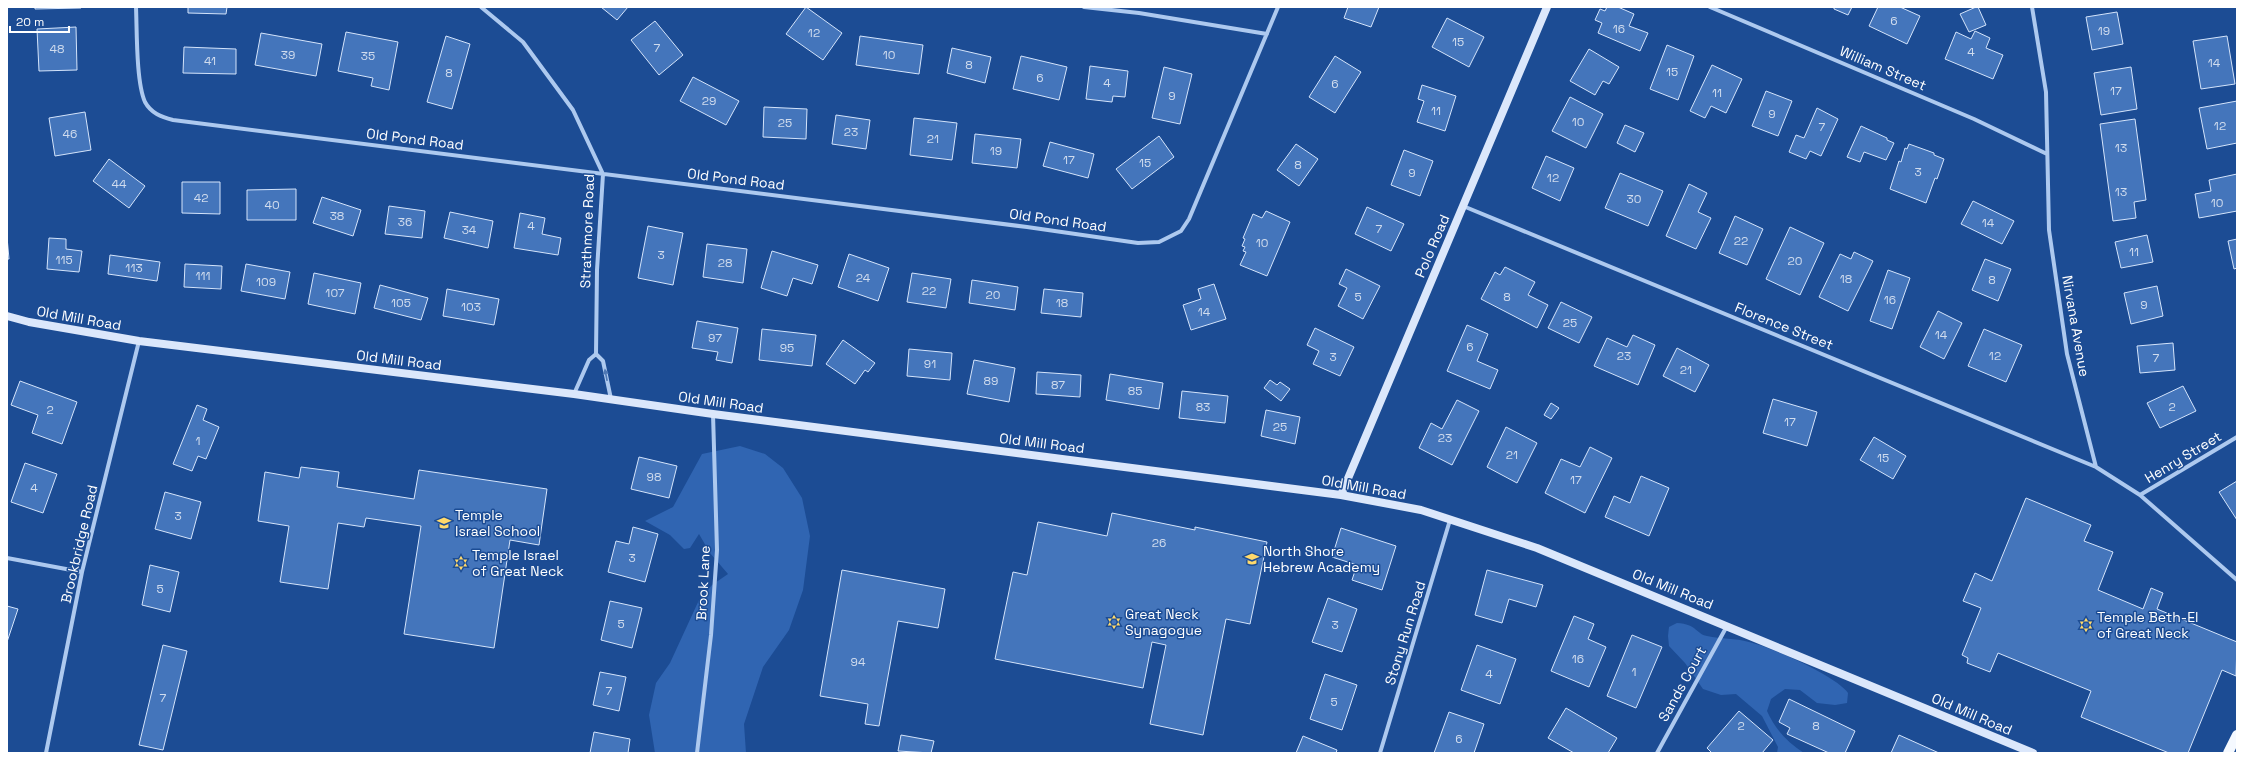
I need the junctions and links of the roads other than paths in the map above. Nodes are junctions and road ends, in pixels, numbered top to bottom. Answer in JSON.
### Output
{"nodes":[{"id":1,"x":136,"y":7,"type":"edge"},
{"id":2,"x":481,"y":7,"type":"edge"},
{"id":3,"x":1084,"y":7,"type":"edge"},
{"id":4,"x":1278,"y":7,"type":"edge"},
{"id":5,"x":1547,"y":7,"type":"edge"},
{"id":6,"x":1710,"y":7,"type":"edge"},
{"id":7,"x":2032,"y":7,"type":"edge"},
{"id":8,"x":1267,"y":34,"type":"junction"},
{"id":9,"x":2047,"y":154,"type":"junction"},
{"id":10,"x":603,"y":174,"type":"junction"},
{"id":11,"x":1463,"y":206,"type":"junction"},
{"id":12,"x":7,"y":316,"type":"edge"},
{"id":13,"x":139,"y":341,"type":"junction"},
{"id":14,"x":596,"y":354,"type":"junction"},
{"id":15,"x":574,"y":394,"type":"junction"},
{"id":16,"x":611,"y":399,"type":"junction"},
{"id":17,"x":713,"y":414,"type":"junction"},
{"id":18,"x":2237,"y":437,"type":"edge"},
{"id":19,"x":2096,"y":467,"type":"junction"},
{"id":20,"x":1342,"y":495,"type":"junction"},
{"id":21,"x":2140,"y":495,"type":"junction"},
{"id":22,"x":1450,"y":520,"type":"junction"},
{"id":23,"x":7,"y":558,"type":"edge"},
{"id":24,"x":82,"y":572,"type":"junction"},
{"id":25,"x":2237,"y":580,"type":"edge"},
{"id":26,"x":1727,"y":626,"type":"junction"},
{"id":27,"x":2237,"y":735,"type":"edge"},
{"id":28,"x":46,"y":753,"type":"edge"},
{"id":29,"x":697,"y":753,"type":"edge"},
{"id":30,"x":1380,"y":753,"type":"edge"},
{"id":31,"x":1657,"y":753,"type":"edge"},
{"id":32,"x":2033,"y":753,"type":"edge"},
{"id":33,"x":2228,"y":753,"type":"edge"}],
"edges":[{"from":1,"to":10,"type":"street","name":"Old Pond Road"},
{"from":2,"to":10,"type":"street","name":"Strathmore Road"},
{"from":3,"to":8,"type":"street"},
{"from":4,"to":8,"type":"street","name":"Old Pond Road"},
{"from":5,"to":11,"type":"street","name":"Polo Road"},
{"from":6,"to":9,"type":"street","name":"William Street"},
{"from":7,"to":9,"type":"street","name":"Nirvana Avenue"},
{"from":8,"to":10,"type":"street","name":"Old Pond Road"},
{"from":9,"to":19,"type":"street","name":"Nirvana Avenue"},
{"from":10,"to":14,"type":"street","name":"Strathmore Road"},
{"from":11,"to":19,"type":"street","name":"Florence Street"},
{"from":11,"to":20,"type":"street","name":"Polo Road"},
{"from":12,"to":13,"type":"street","name":"Old Mill Road"},
{"from":13,"to":15,"type":"street","name":"Old Mill Road"},
{"from":13,"to":24,"type":"street","name":"Brookbridge Road"},
{"from":14,"to":15,"type":"street"},
{"from":16,"to":14,"type":"street","name":"Strathmore Road","one_way":true},
{"from":15,"to":16,"type":"street","name":"Old Mill Road"},
{"from":16,"to":17,"type":"street","name":"Old Mill Road"},
{"from":17,"to":20,"type":"street","name":"Old Mill Road"},
{"from":17,"to":29,"type":"street","name":"Brook Lane"},
{"from":18,"to":21,"type":"street","name":"Henry Street"},
{"from":19,"to":21,"type":"street"},
{"from":20,"to":22,"type":"street","name":"Old Mill Road"},
{"from":21,"to":25,"type":"street"},
{"from":22,"to":26,"type":"street","name":"Old Mill Road"},
{"from":22,"to":30,"type":"street","name":"Stony Run Road"},
{"from":23,"to":24,"type":"street"},
{"from":24,"to":28,"type":"street","name":"Brookbridge Road"},
{"from":26,"to":31,"type":"street","name":"Sands Court"},
{"from":26,"to":32,"type":"street","name":"Old Mill Road"},
{"from":27,"to":33,"type":"main road"}]}
